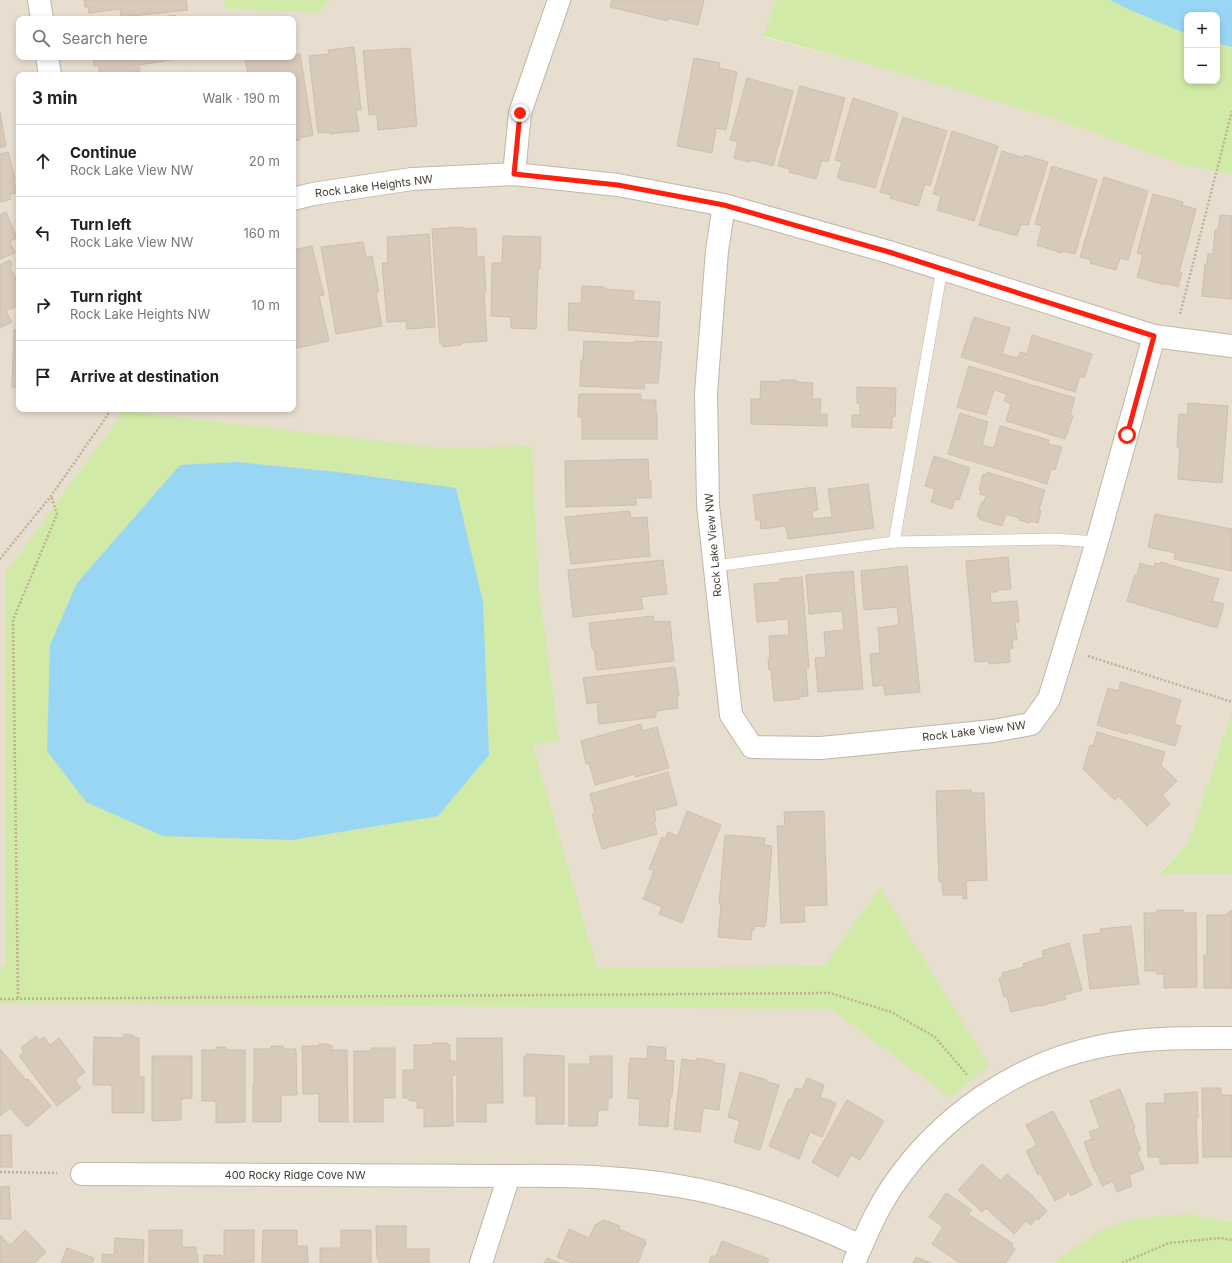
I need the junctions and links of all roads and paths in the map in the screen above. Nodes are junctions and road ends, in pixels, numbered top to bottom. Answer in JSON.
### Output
{"nodes":[{"id":1,"x":39,"y":0,"type":"edge"},
{"id":2,"x":559,"y":0,"type":"edge"},
{"id":3,"x":42,"y":16,"type":"edge"},
{"id":4,"x":48,"y":60,"type":"edge"},
{"id":5,"x":50,"y":72,"type":"edge"},
{"id":6,"x":1232,"y":111,"type":"edge"},
{"id":7,"x":514,"y":174,"type":"junction"},
{"id":8,"x":296,"y":198,"type":"edge"},
{"id":9,"x":724,"y":205,"type":"junction"},
{"id":10,"x":942,"y":269,"type":"junction"},
{"id":11,"x":1154,"y":336,"type":"junction"},
{"id":12,"x":1232,"y":346,"type":"edge"},
{"id":13,"x":108,"y":412,"type":"edge"},
{"id":14,"x":51,"y":496,"type":"junction"},
{"id":15,"x":894,"y":542,"type":"junction"},
{"id":16,"x":1097,"y":542,"type":"junction"},
{"id":17,"x":0,"y":558,"type":"edge"},
{"id":18,"x":714,"y":566,"type":"junction"},
{"id":19,"x":1064,"y":649,"type":"junction"},
{"id":20,"x":1232,"y":702,"type":"edge"},
{"id":21,"x":18,"y":998,"type":"junction"},
{"id":22,"x":0,"y":999,"type":"edge"},
{"id":23,"x":1232,"y":1038,"type":"edge"},
{"id":24,"x":984,"y":1095,"type":"junction"},
{"id":25,"x":0,"y":1172,"type":"edge"},
{"id":26,"x":82,"y":1174,"type":"joint"},
{"id":27,"x":509,"y":1176,"type":"junction"},
{"id":28,"x":1232,"y":1240,"type":"edge"},
{"id":29,"x":857,"y":1254,"type":"edge"},
{"id":30,"x":481,"y":1263,"type":"edge"},
{"id":31,"x":1122,"y":1263,"type":"edge"}],
"edges":[{"from":1,"to":3,"type":"street"},
{"from":2,"to":7,"type":"street"},
{"from":4,"to":5,"type":"street"},
{"from":6,"to":11,"type":"path"},
{"from":7,"to":8,"type":"street","name":"Rock Lake Heights NW"},
{"from":7,"to":9,"type":"street"},
{"from":9,"to":10,"type":"street"},
{"from":9,"to":18,"type":"street","name":"Rock Lake View NW"},
{"from":10,"to":11,"type":"street"},
{"from":10,"to":15,"type":"lane"},
{"from":11,"to":12,"type":"street"},
{"from":11,"to":16,"type":"street","name":"Rock Lake View NW"},
{"from":13,"to":14,"type":"path"},
{"from":14,"to":17,"type":"path"},
{"from":14,"to":21,"type":"path"},
{"from":15,"to":16,"type":"lane"},
{"from":15,"to":18,"type":"lane"},
{"from":16,"to":19,"type":"street","name":"Rock Lake View NW"},
{"from":18,"to":19,"type":"street","name":"Rock Lake View NW"},
{"from":19,"to":20,"type":"path"},
{"from":21,"to":22,"type":"path"},
{"from":21,"to":24,"type":"path"},
{"from":23,"to":24,"type":"street"},
{"from":24,"to":29,"type":"street"},
{"from":25,"to":26,"type":"path"},
{"from":26,"to":27,"type":"street","name":"400 Rocky Ridge Cove NW"},
{"from":27,"to":29,"type":"street","name":"400 Rocky Ridge Cove NW"},
{"from":27,"to":30,"type":"street"},
{"from":28,"to":31,"type":"path"}]}
